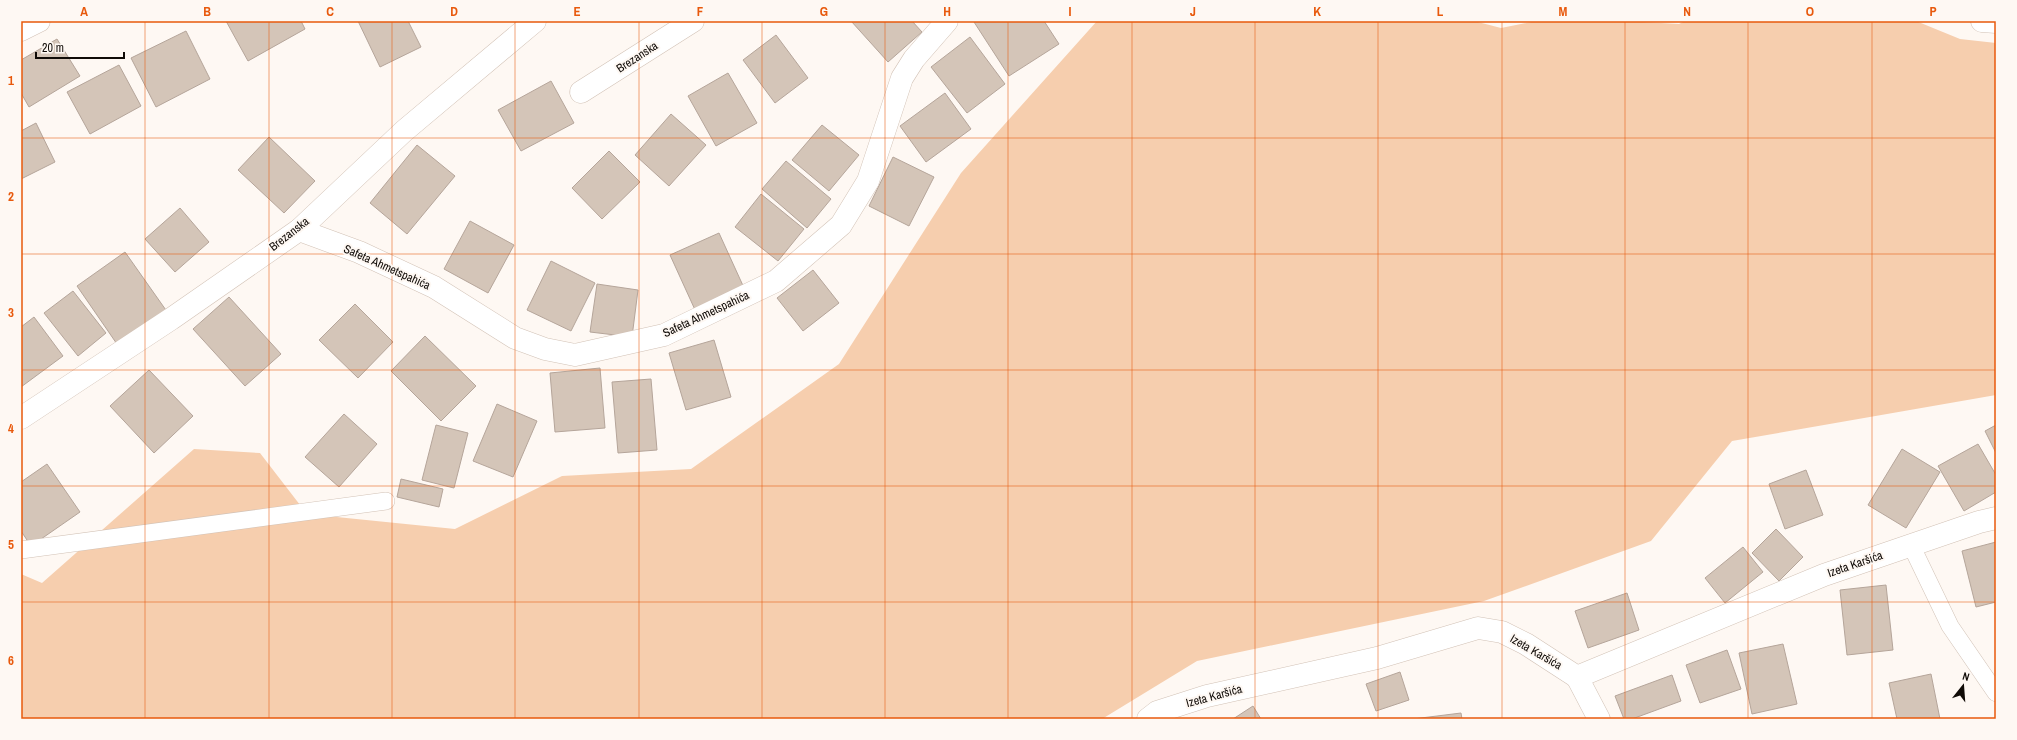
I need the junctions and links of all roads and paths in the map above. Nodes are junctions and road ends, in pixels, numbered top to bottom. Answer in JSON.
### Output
{"nodes":[{"id":1,"x":38,"y":21,"type":"edge"},
{"id":2,"x":535,"y":21,"type":"edge"},
{"id":3,"x":693,"y":21,"type":"edge"},
{"id":4,"x":947,"y":21,"type":"edge"},
{"id":5,"x":1982,"y":21,"type":"edge"},
{"id":6,"x":1996,"y":22,"type":"edge"},
{"id":7,"x":21,"y":30,"type":"edge"},
{"id":8,"x":581,"y":92,"type":"dead end"},
{"id":9,"x":299,"y":230,"type":"junction"},
{"id":10,"x":21,"y":418,"type":"edge"},
{"id":11,"x":386,"y":502,"type":"dead end"},
{"id":12,"x":1996,"y":518,"type":"edge"},
{"id":13,"x":1912,"y":545,"type":"junction"},
{"id":14,"x":21,"y":550,"type":"edge"},
{"id":15,"x":1577,"y":677,"type":"junction"},
{"id":16,"x":1996,"y":693,"type":"edge"},
{"id":17,"x":1148,"y":719,"type":"edge"},
{"id":18,"x":1598,"y":719,"type":"edge"}],
"edges":[{"from":1,"to":7,"type":"street"},
{"from":2,"to":9,"type":"street","name":"Brezanska"},
{"from":3,"to":8,"type":"street","name":"Brezanska"},
{"from":4,"to":9,"type":"street","name":"Safeta Ahmetspahića"},
{"from":5,"to":6,"type":"street"},
{"from":9,"to":10,"type":"street","name":"Brezanska"},
{"from":11,"to":14,"type":"lane"},
{"from":12,"to":13,"type":"street","name":"Izeta Karšića"},
{"from":13,"to":15,"type":"street","name":"Izeta Karšića"},
{"from":13,"to":16,"type":"lane"},
{"from":15,"to":17,"type":"street","name":"Izeta Karšića"},
{"from":15,"to":18,"type":"street"}]}
